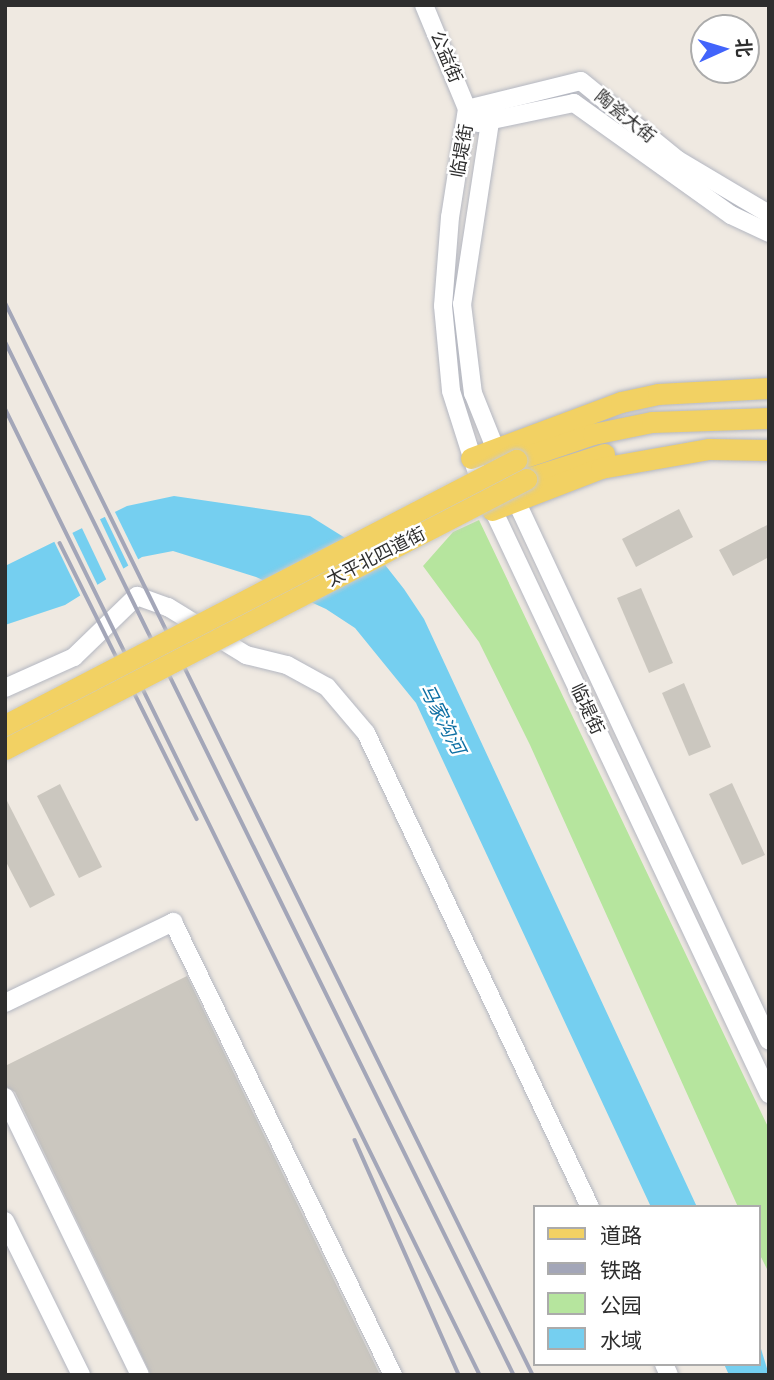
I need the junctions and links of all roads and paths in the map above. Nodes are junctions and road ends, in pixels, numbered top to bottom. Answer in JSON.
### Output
{"nodes":[{"id":1,"x":424,"y":5,"type":"edge"},
{"id":2,"x":468,"y":117,"type":"junction"},
{"id":3,"x":490,"y":122,"type":"junction"},
{"id":4,"x":769,"y":214,"type":"edge"},
{"id":5,"x":769,"y":233,"type":"edge"},
{"id":6,"x":769,"y":388,"type":"edge"},
{"id":7,"x":769,"y":418,"type":"edge"},
{"id":8,"x":769,"y":440,"type":"edge"},
{"id":9,"x":495,"y":447,"type":"junction"},
{"id":10,"x":769,"y":450,"type":"edge"},
{"id":11,"x":471,"y":458,"type":"junction"},
{"id":12,"x":515,"y":501,"type":"junction"},
{"id":13,"x":492,"y":510,"type":"junction"},
{"id":14,"x":5,"y":688,"type":"edge"},
{"id":15,"x":5,"y":725,"type":"edge"},
{"id":16,"x":5,"y":748,"type":"edge"},
{"id":17,"x":5,"y":1003,"type":"edge"},
{"id":18,"x":769,"y":1041,"type":"edge"},
{"id":19,"x":769,"y":1094,"type":"edge"},
{"id":20,"x":5,"y":1097,"type":"edge"},
{"id":21,"x":589,"y":1205,"type":"edge"},
{"id":22,"x":5,"y":1222,"type":"edge"},
{"id":23,"x":81,"y":1375,"type":"edge"},
{"id":24,"x":140,"y":1375,"type":"edge"},
{"id":25,"x":393,"y":1375,"type":"edge"}],
"edges":[{"from":1,"to":2,"type":"street","name":"公益街"},
{"from":2,"to":3,"type":"street","name":"临堤街"},
{"from":2,"to":4,"type":"street","name":"陶瓷大街"},
{"from":2,"to":11,"type":"street","name":"临堤街"},
{"from":3,"to":5,"type":"street","name":"陶瓷大街"},
{"from":3,"to":9,"type":"street","name":"临堤街"},
{"from":6,"to":9,"type":"main road"},
{"from":7,"to":15,"type":"main road","name":"太平北四道街","bridge":true},
{"from":8,"to":16,"type":"main road","name":"太平北四道街","bridge":true},
{"from":9,"to":11,"type":"main road"},
{"from":9,"to":12,"type":"street","name":"临堤街"},
{"from":10,"to":12,"type":"main road"},
{"from":11,"to":13,"type":"street","name":"临堤街"},
{"from":12,"to":13,"type":"main road"},
{"from":12,"to":18,"type":"street","name":"临堤街"},
{"from":13,"to":19,"type":"street","name":"临堤街"},
{"from":14,"to":21,"type":"street"},
{"from":17,"to":25,"type":"street"},
{"from":20,"to":24,"type":"street"},
{"from":22,"to":23,"type":"street"}]}
